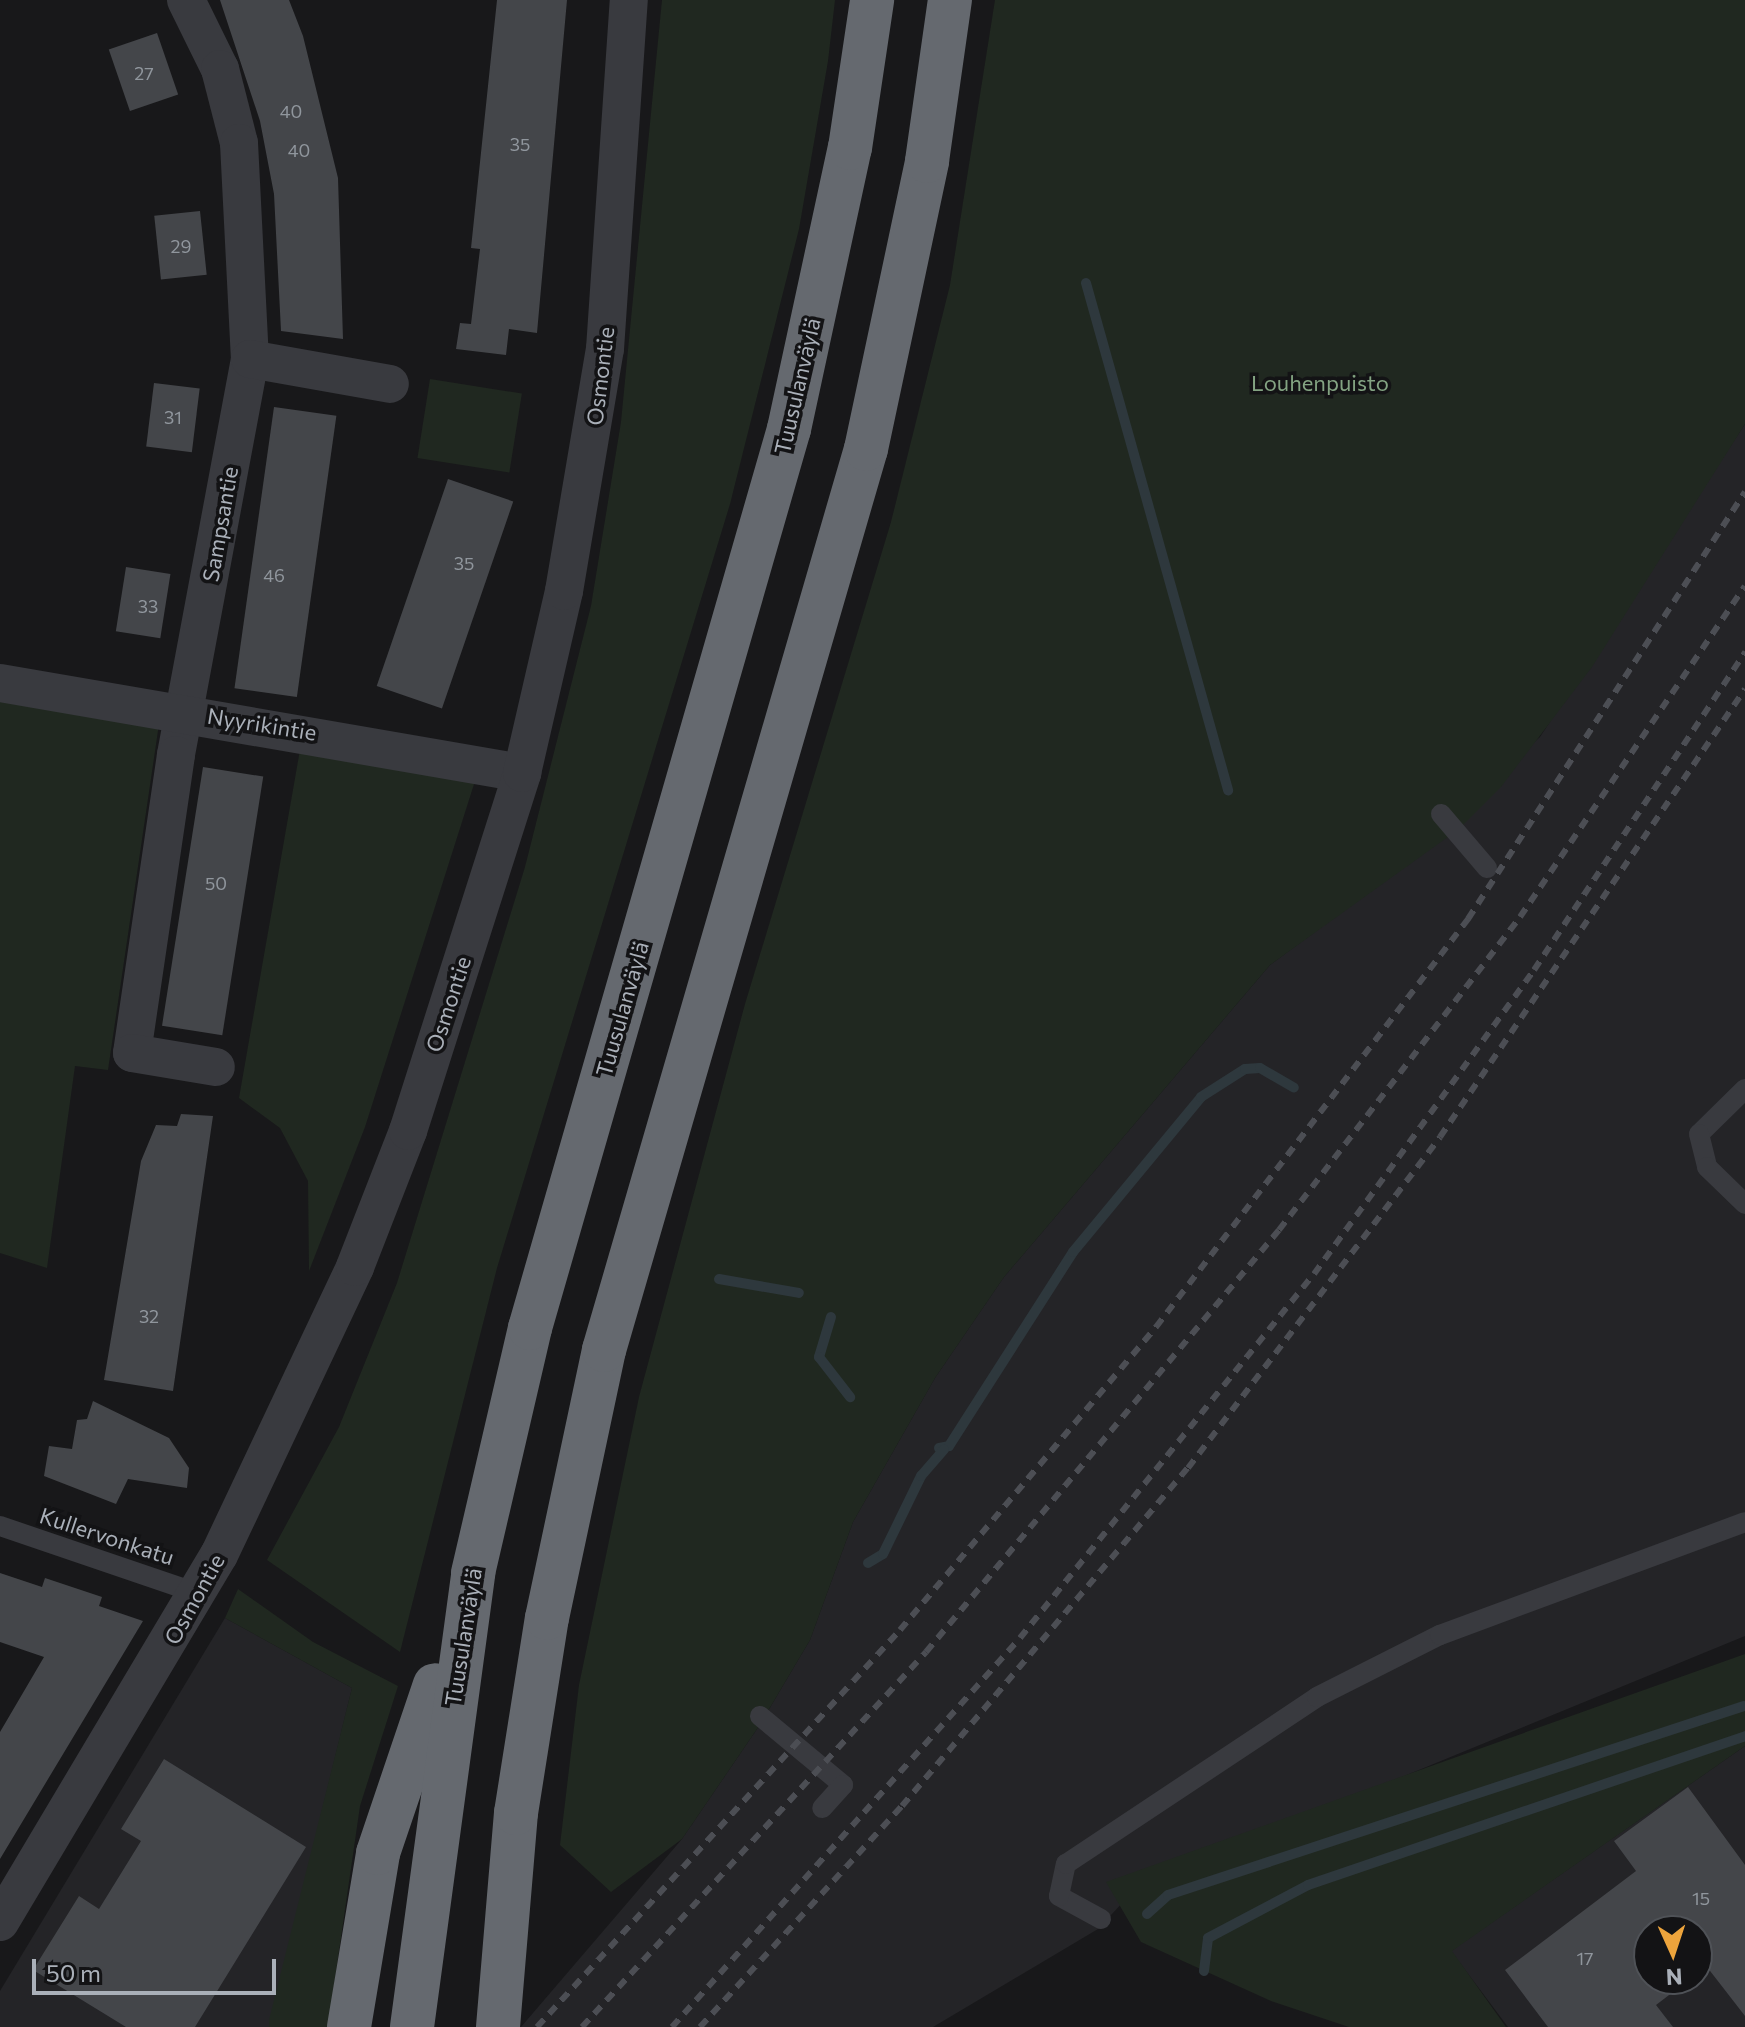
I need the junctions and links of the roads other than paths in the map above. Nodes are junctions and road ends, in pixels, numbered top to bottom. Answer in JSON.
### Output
{"nodes":[{"id":1,"x":186,"y":0,"type":"edge"},
{"id":2,"x":629,"y":0,"type":"edge"},
{"id":3,"x":872,"y":0,"type":"edge"},
{"id":4,"x":950,"y":0,"type":"edge"},
{"id":5,"x":250,"y":359,"type":"junction"},
{"id":6,"x":390,"y":384,"type":"dead end"},
{"id":7,"x":0,"y":683,"type":"edge"},
{"id":8,"x":185,"y":712,"type":"junction"},
{"id":9,"x":522,"y":773,"type":"junction"},
{"id":10,"x":1441,"y":814,"type":"dead end"},
{"id":11,"x":1487,"y":868,"type":"dead end"},
{"id":12,"x":216,"y":1067,"type":"dead end"},
{"id":13,"x":1745,"y":1089,"type":"edge"},
{"id":14,"x":1745,"y":1204,"type":"edge"},
{"id":15,"x":1745,"y":1522,"type":"edge"},
{"id":16,"x":0,"y":1526,"type":"edge"},
{"id":17,"x":473,"y":1573,"type":"junction"},
{"id":18,"x":197,"y":1593,"type":"junction"},
{"id":19,"x":760,"y":1716,"type":"dead end"},
{"id":20,"x":822,"y":1808,"type":"dead end"},
{"id":21,"x":1101,"y":1919,"type":"dead end"},
{"id":22,"x":0,"y":1922,"type":"edge"},
{"id":23,"x":349,"y":2027,"type":"edge"},
{"id":24,"x":412,"y":2027,"type":"edge"},
{"id":25,"x":498,"y":2027,"type":"edge"}],
"edges":[{"from":1,"to":5,"type":"street","name":"Sampsantie"},
{"from":2,"to":9,"type":"street","name":"Osmontie"},
{"from":3,"to":17,"type":"highway","name":"Tuusulanväylä"},
{"from":4,"to":25,"type":"highway"},
{"from":5,"to":6,"type":"street"},
{"from":5,"to":8,"type":"street","name":"Sampsantie"},
{"from":7,"to":8,"type":"street","name":"Nyyrikintie"},
{"from":8,"to":9,"type":"street","name":"Nyyrikintie"},
{"from":8,"to":12,"type":"street","name":"Sampsantie"},
{"from":9,"to":18,"type":"street","name":"Osmontie"},
{"from":10,"to":11,"type":"lane"},
{"from":13,"to":14,"type":"lane"},
{"from":15,"to":21,"type":"lane"},
{"from":16,"to":18,"type":"lane","name":"Kullervonkatu"},
{"from":17,"to":23,"type":"highway"},
{"from":17,"to":24,"type":"highway","name":"Tuusulanväylä"},
{"from":18,"to":22,"type":"street","name":"Osmontie"},
{"from":19,"to":20,"type":"lane"}]}
